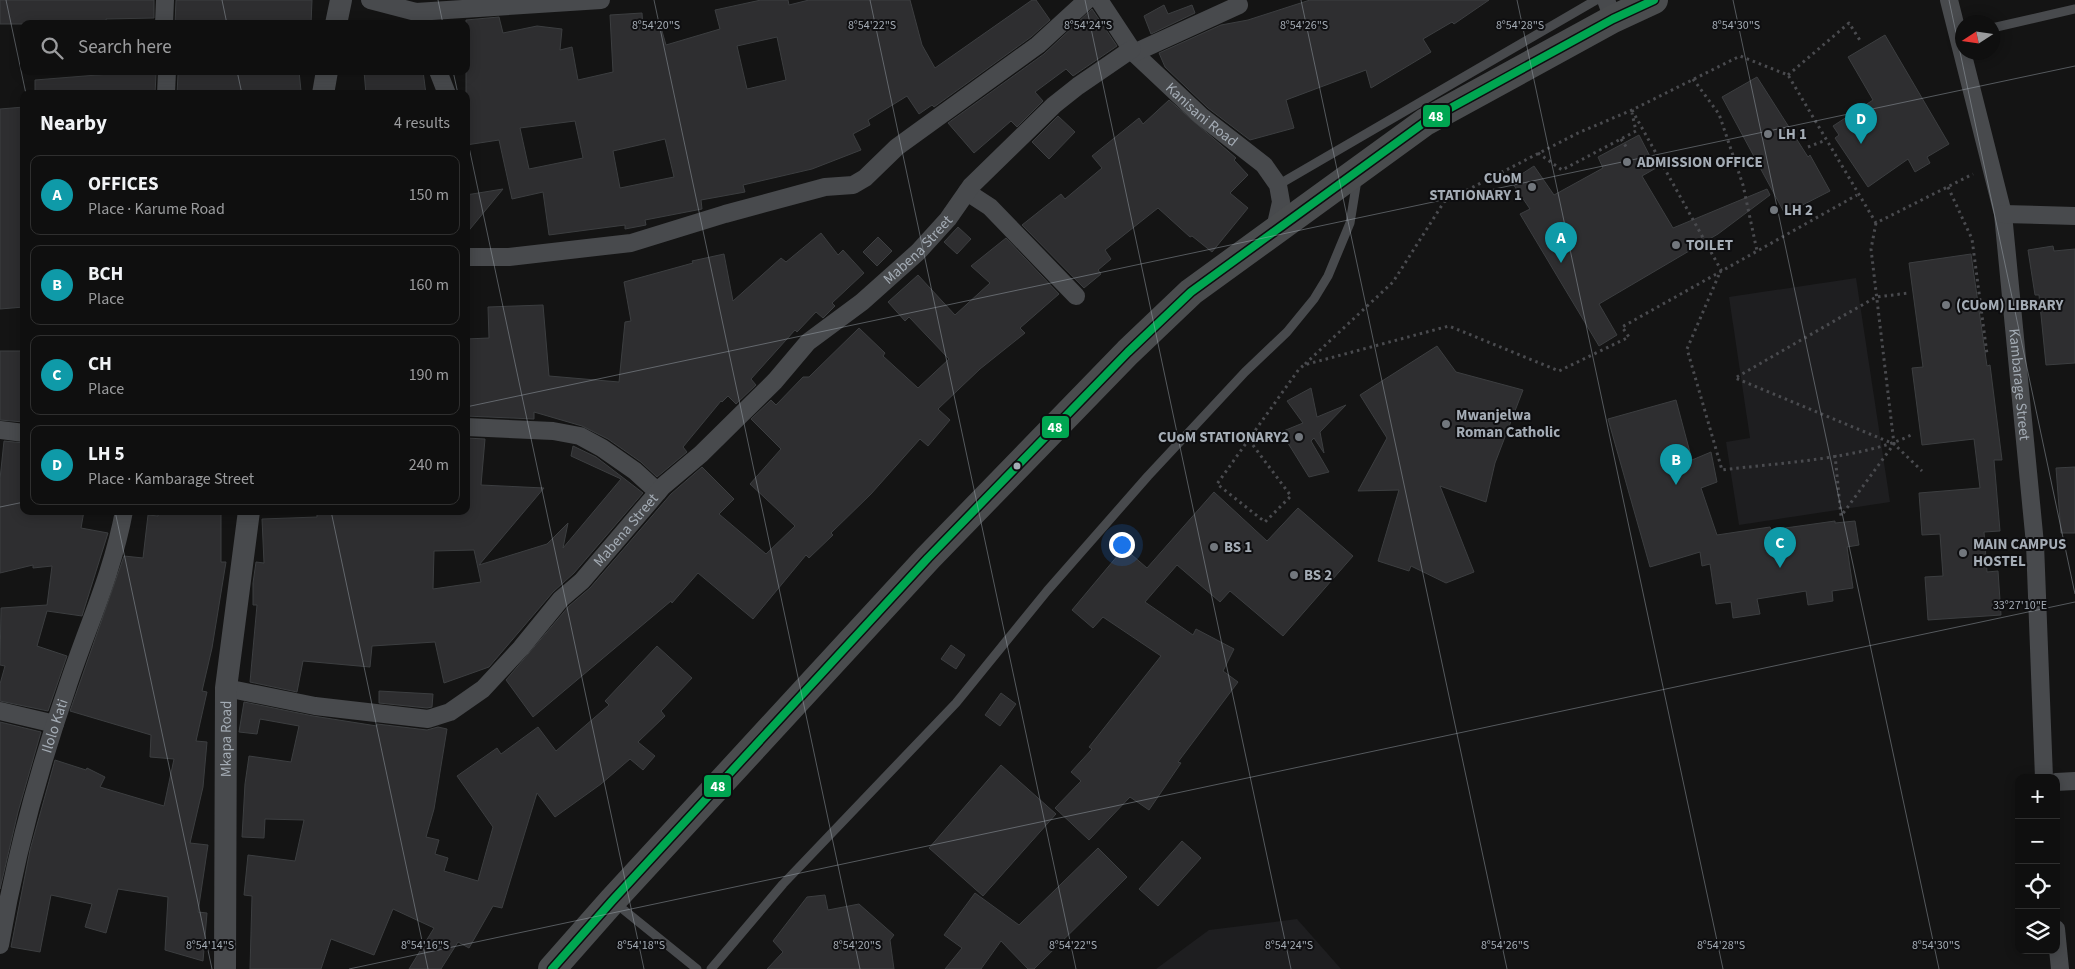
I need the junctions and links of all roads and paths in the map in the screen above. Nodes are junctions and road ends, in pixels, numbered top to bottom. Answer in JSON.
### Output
{"nodes":[{"id":1,"x":164,"y":0,"type":"edge"},
{"id":2,"x":341,"y":0,"type":"edge"},
{"id":3,"x":370,"y":0,"type":"edge"},
{"id":4,"x":601,"y":0,"type":"edge"},
{"id":5,"x":1087,"y":0,"type":"edge"},
{"id":6,"x":1100,"y":0,"type":"edge"},
{"id":7,"x":1654,"y":0,"type":"edge"},
{"id":8,"x":1949,"y":0,"type":"edge"},
{"id":9,"x":1238,"y":5,"type":"dead end"},
{"id":10,"x":1605,"y":6,"type":"edge"},
{"id":11,"x":2075,"y":9,"type":"edge"},
{"id":12,"x":418,"y":18,"type":"edge"},
{"id":13,"x":164,"y":20,"type":"edge"},
{"id":14,"x":337,"y":20,"type":"edge"},
{"id":15,"x":1955,"y":20,"type":"edge"},
{"id":16,"x":2000,"y":26,"type":"edge"},
{"id":17,"x":1861,"y":42,"type":"dead end"},
{"id":18,"x":1133,"y":51,"type":"junction"},
{"id":19,"x":1966,"y":60,"type":"edge"},
{"id":20,"x":1788,"y":74,"type":"junction"},
{"id":21,"x":167,"y":75,"type":"edge"},
{"id":22,"x":327,"y":75,"type":"edge"},
{"id":23,"x":440,"y":75,"type":"edge"},
{"id":24,"x":1693,"y":79,"type":"junction"},
{"id":25,"x":166,"y":90,"type":"edge"},
{"id":26,"x":324,"y":90,"type":"edge"},
{"id":27,"x":445,"y":90,"type":"edge"},
{"id":28,"x":1632,"y":110,"type":"junction"},
{"id":29,"x":1621,"y":139,"type":"junction"},
{"id":30,"x":1826,"y":140,"type":"junction"},
{"id":31,"x":1808,"y":147,"type":"dead end"},
{"id":32,"x":1627,"y":148,"type":"dead end"},
{"id":33,"x":1538,"y":153,"type":"junction"},
{"id":34,"x":1990,"y":165,"type":"junction"},
{"id":35,"x":1358,"y":171,"type":"junction"},
{"id":36,"x":1278,"y":185,"type":"junction"},
{"id":37,"x":1948,"y":187,"type":"junction"},
{"id":38,"x":969,"y":189,"type":"junction"},
{"id":39,"x":1857,"y":195,"type":"junction"},
{"id":40,"x":2003,"y":214,"type":"junction"},
{"id":41,"x":2075,"y":216,"type":"edge"},
{"id":42,"x":1876,"y":223,"type":"junction"},
{"id":43,"x":1274,"y":233,"type":"junction"},
{"id":44,"x":1757,"y":250,"type":"junction"},
{"id":45,"x":470,"y":257,"type":"edge"},
{"id":46,"x":1722,"y":270,"type":"junction"},
{"id":47,"x":1908,"y":293,"type":"dead end"},
{"id":48,"x":1076,"y":296,"type":"dead end"},
{"id":49,"x":1876,"y":296,"type":"junction"},
{"id":50,"x":1987,"y":354,"type":"dead end"},
{"id":51,"x":1304,"y":365,"type":"junction"},
{"id":52,"x":470,"y":427,"type":"edge"},
{"id":53,"x":0,"y":430,"type":"edge"},
{"id":54,"x":20,"y":432,"type":"edge"},
{"id":55,"x":1913,"y":434,"type":"dead end"},
{"id":56,"x":1249,"y":440,"type":"junction"},
{"id":57,"x":1894,"y":444,"type":"junction"},
{"id":58,"x":1835,"y":455,"type":"junction"},
{"id":59,"x":1922,"y":471,"type":"dead end"},
{"id":60,"x":658,"y":492,"type":"junction"},
{"id":61,"x":123,"y":515,"type":"edge"},
{"id":62,"x":248,"y":515,"type":"edge"},
{"id":63,"x":226,"y":688,"type":"junction"},
{"id":64,"x":0,"y":711,"type":"edge"},
{"id":65,"x":54,"y":724,"type":"junction"},
{"id":66,"x":2044,"y":774,"type":"edge"},
{"id":67,"x":2075,"y":780,"type":"edge"},
{"id":68,"x":2060,"y":782,"type":"edge"},
{"id":69,"x":612,"y":901,"type":"junction"},
{"id":70,"x":0,"y":945,"type":"edge"},
{"id":71,"x":2058,"y":954,"type":"edge"},
{"id":72,"x":225,"y":969,"type":"edge"},
{"id":73,"x":552,"y":969,"type":"edge"},
{"id":74,"x":697,"y":969,"type":"edge"},
{"id":75,"x":711,"y":969,"type":"edge"},
{"id":76,"x":2060,"y":969,"type":"edge"}],
"edges":[{"from":1,"to":13,"type":"street"},
{"from":2,"to":14,"type":"street"},
{"from":3,"to":12,"type":"street"},
{"from":4,"to":12,"type":"street"},
{"from":5,"to":45,"type":"street"},
{"from":6,"to":18,"type":"street","name":"Kanisani Road"},
{"from":7,"to":10,"type":"highway"},
{"from":8,"to":15,"type":"street","name":"Kambarage Street"},
{"from":9,"to":18,"type":"street","name":"Mabena Street"},
{"from":10,"to":35,"type":"highway"},
{"from":10,"to":36,"type":"lane"},
{"from":11,"to":16,"type":"lane"},
{"from":17,"to":20,"type":"path"},
{"from":18,"to":36,"type":"street","name":"Kanisani Road"},
{"from":18,"to":38,"type":"street","name":"Mabena Street"},
{"from":19,"to":34,"type":"street","name":"Kambarage Street"},
{"from":20,"to":24,"type":"path"},
{"from":20,"to":30,"type":"path"},
{"from":21,"to":25,"type":"street"},
{"from":22,"to":26,"type":"street"},
{"from":23,"to":27,"type":"street"},
{"from":24,"to":28,"type":"path"},
{"from":24,"to":44,"type":"path"},
{"from":28,"to":29,"type":"path"},
{"from":28,"to":33,"type":"path"},
{"from":28,"to":46,"type":"path"},
{"from":29,"to":32,"type":"path"},
{"from":29,"to":33,"type":"path"},
{"from":30,"to":31,"type":"path"},
{"from":30,"to":39,"type":"path"},
{"from":33,"to":51,"type":"path"},
{"from":34,"to":37,"type":"path"},
{"from":34,"to":40,"type":"street","name":"Kambarage Street"},
{"from":35,"to":43,"type":"highway"},
{"from":35,"to":75,"type":"lane"},
{"from":36,"to":43,"type":"street"},
{"from":37,"to":42,"type":"path"},
{"from":37,"to":50,"type":"path"},
{"from":38,"to":48,"type":"street"},
{"from":38,"to":60,"type":"street","name":"Mabena Street"},
{"from":39,"to":42,"type":"path"},
{"from":39,"to":44,"type":"path"},
{"from":40,"to":41,"type":"street"},
{"from":40,"to":66,"type":"street","name":"Kambarage Street"},
{"from":42,"to":49,"type":"path"},
{"from":43,"to":69,"type":"highway"},
{"from":44,"to":46,"type":"path"},
{"from":46,"to":51,"type":"path"},
{"from":46,"to":58,"type":"path"},
{"from":47,"to":49,"type":"path"},
{"from":49,"to":57,"type":"path"},
{"from":49,"to":57,"type":"path"},
{"from":51,"to":56,"type":"path"},
{"from":52,"to":60,"type":"street"},
{"from":53,"to":54,"type":"street"},
{"from":55,"to":57,"type":"path"},
{"from":56,"to":56,"type":"path"},
{"from":57,"to":58,"type":"path"},
{"from":57,"to":58,"type":"path"},
{"from":57,"to":59,"type":"path"},
{"from":60,"to":63,"type":"street","name":"Mabena Street"},
{"from":61,"to":65,"type":"street","name":"Ilolo Kati"},
{"from":62,"to":63,"type":"street","name":"Mkapa Road"},
{"from":63,"to":72,"type":"street","name":"Mkapa Road"},
{"from":64,"to":65,"type":"street"},
{"from":65,"to":70,"type":"street","name":"Ilolo Kati"},
{"from":67,"to":68,"type":"street"},
{"from":69,"to":73,"type":"highway"},
{"from":69,"to":74,"type":"lane"},
{"from":71,"to":76,"type":"street"}]}
